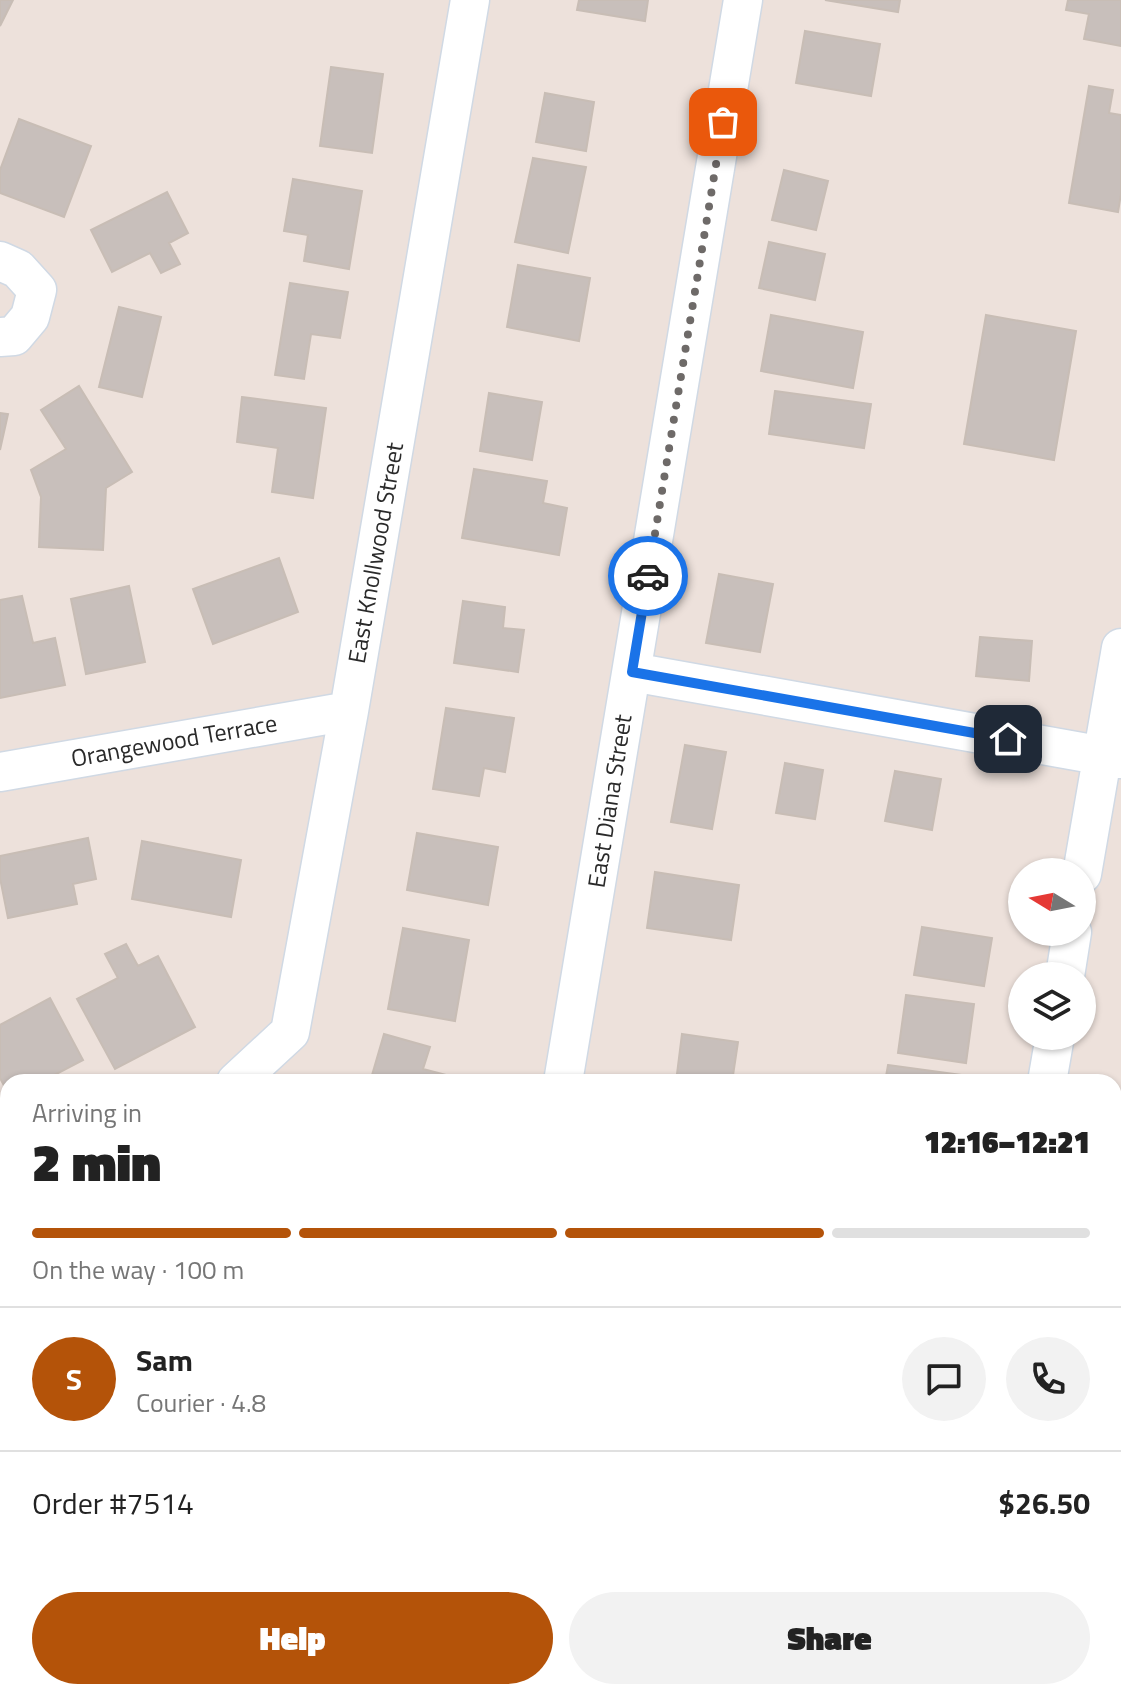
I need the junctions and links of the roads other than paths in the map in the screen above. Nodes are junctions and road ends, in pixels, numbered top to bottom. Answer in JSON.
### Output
{"nodes":[{"id":1,"x":470,"y":0,"type":"edge"},
{"id":2,"x":743,"y":0,"type":"edge"},
{"id":3,"x":0,"y":261,"type":"edge"},
{"id":4,"x":0,"y":337,"type":"edge"},
{"id":5,"x":1121,"y":648,"type":"edge"},
{"id":6,"x":632,"y":672,"type":"junction"},
{"id":7,"x":349,"y":711,"type":"junction"},
{"id":8,"x":1112,"y":757,"type":"edge"},
{"id":9,"x":0,"y":772,"type":"edge"},
{"id":10,"x":1086,"y":858,"type":"edge"},
{"id":11,"x":1053,"y":1050,"type":"edge"},
{"id":12,"x":245,"y":1074,"type":"edge"},
{"id":13,"x":564,"y":1074,"type":"edge"},
{"id":14,"x":1048,"y":1074,"type":"edge"}],
"edges":[{"from":1,"to":7,"type":"street","name":"East Knollwood Street"},
{"from":2,"to":6,"type":"street","name":"East Diana Street"},
{"from":3,"to":4,"type":"street"},
{"from":5,"to":8,"type":"street"},
{"from":6,"to":8,"type":"street"},
{"from":6,"to":13,"type":"street","name":"East Diana Street"},
{"from":7,"to":9,"type":"street","name":"Orangewood Terrace"},
{"from":7,"to":12,"type":"street","name":"East Knollwood Street"},
{"from":8,"to":10,"type":"street"},
{"from":11,"to":14,"type":"street"}]}
